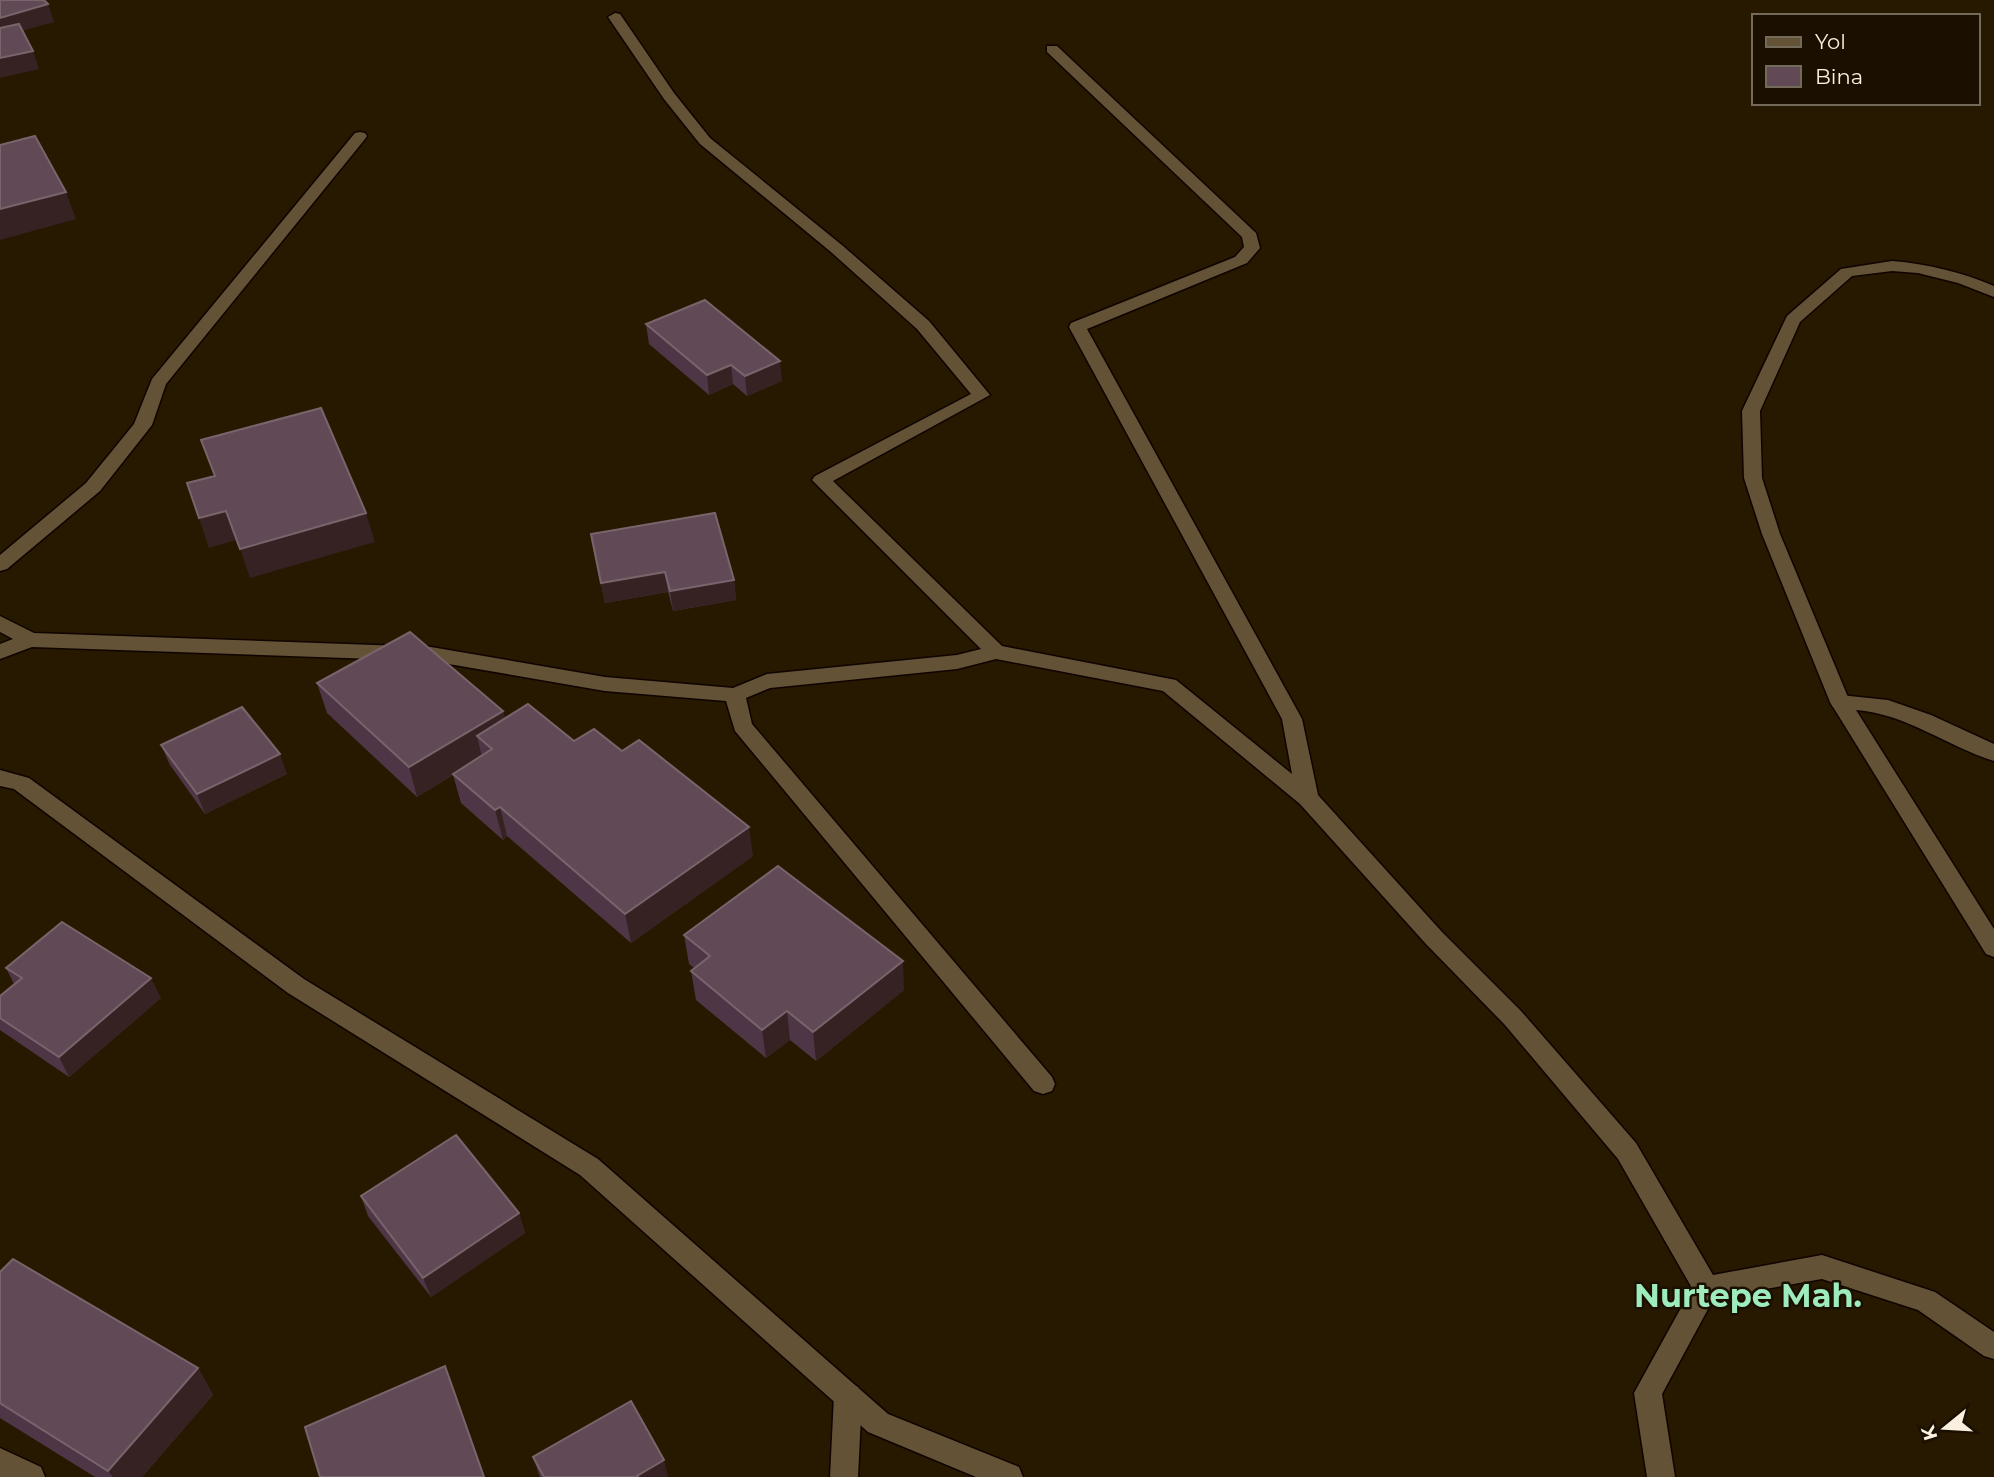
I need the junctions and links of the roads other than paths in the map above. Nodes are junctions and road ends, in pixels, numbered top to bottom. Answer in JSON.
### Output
{"nodes":[{"id":1,"x":615,"y":17,"type":"dead end"},
{"id":2,"x":1052,"y":49,"type":"dead end"},
{"id":3,"x":360,"y":136,"type":"dead end"},
{"id":4,"x":1994,"y":292,"type":"edge"},
{"id":5,"x":0,"y":565,"type":"edge"},
{"id":6,"x":0,"y":623,"type":"edge"},
{"id":7,"x":30,"y":640,"type":"junction"},
{"id":8,"x":0,"y":652,"type":"edge"},
{"id":9,"x":996,"y":652,"type":"junction"},
{"id":10,"x":735,"y":695,"type":"junction"},
{"id":11,"x":1840,"y":702,"type":"junction"},
{"id":12,"x":1994,"y":752,"type":"edge"},
{"id":13,"x":0,"y":778,"type":"edge"},
{"id":14,"x":1308,"y":797,"type":"junction"},
{"id":15,"x":1994,"y":948,"type":"edge"},
{"id":16,"x":1043,"y":1084,"type":"dead end"},
{"id":17,"x":1706,"y":1288,"type":"junction"},
{"id":18,"x":1994,"y":1347,"type":"edge"},
{"id":19,"x":848,"y":1396,"type":"junction"},
{"id":20,"x":0,"y":1462,"type":"edge"},
{"id":21,"x":31,"y":1477,"type":"edge"},
{"id":22,"x":844,"y":1477,"type":"edge"},
{"id":23,"x":1009,"y":1477,"type":"edge"},
{"id":24,"x":1661,"y":1477,"type":"edge"}],
"edges":[{"from":1,"to":9,"type":"street"},
{"from":2,"to":14,"type":"street"},
{"from":3,"to":5,"type":"street"},
{"from":4,"to":11,"type":"street"},
{"from":6,"to":7,"type":"street"},
{"from":7,"to":8,"type":"street"},
{"from":7,"to":10,"type":"street"},
{"from":9,"to":10,"type":"street"},
{"from":9,"to":14,"type":"street"},
{"from":10,"to":16,"type":"street"},
{"from":11,"to":12,"type":"street"},
{"from":11,"to":15,"type":"street"},
{"from":13,"to":19,"type":"street"},
{"from":14,"to":17,"type":"street"},
{"from":17,"to":18,"type":"street"},
{"from":17,"to":24,"type":"street"},
{"from":19,"to":22,"type":"street"},
{"from":19,"to":23,"type":"street"},
{"from":20,"to":21,"type":"street"}]}
